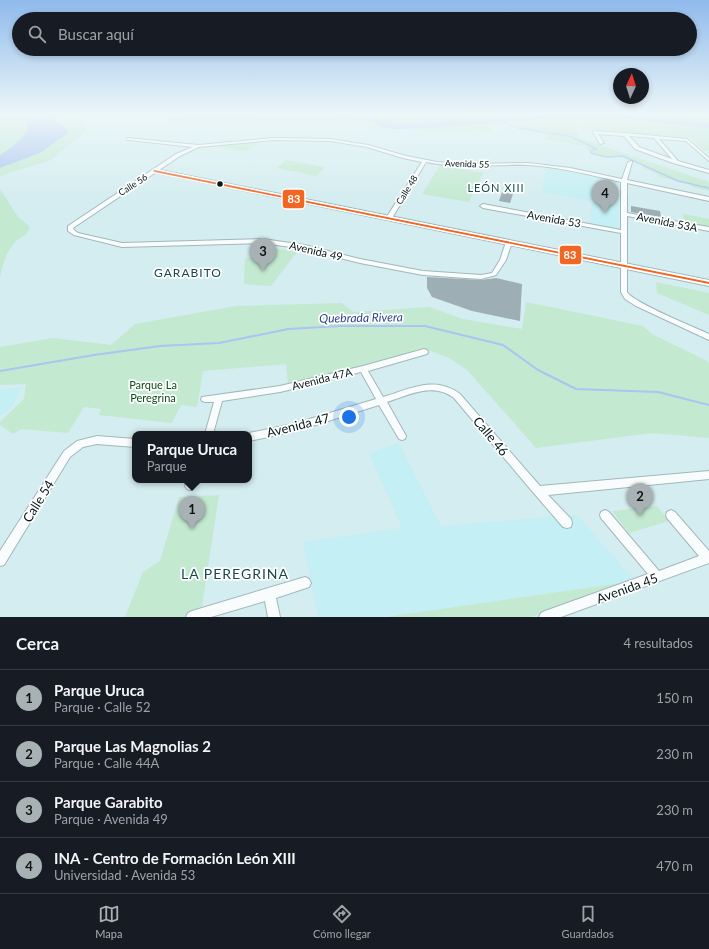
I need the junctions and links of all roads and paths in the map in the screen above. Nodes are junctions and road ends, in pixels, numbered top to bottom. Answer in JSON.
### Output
{"nodes":[{"id":1,"x":167,"y":143,"type":"edge"},
{"id":2,"x":233,"y":143,"type":"edge"},
{"id":3,"x":348,"y":143,"type":"edge"},
{"id":4,"x":632,"y":143,"type":"edge"},
{"id":5,"x":660,"y":143,"type":"edge"},
{"id":6,"x":690,"y":143,"type":"edge"},
{"id":7,"x":198,"y":146,"type":"junction"},
{"id":8,"x":703,"y":154,"type":"junction"},
{"id":9,"x":709,"y":154,"type":"edge"},
{"id":10,"x":709,"y":160,"type":"edge"},
{"id":11,"x":425,"y":161,"type":"junction"},
{"id":12,"x":630,"y":162,"type":"dead end"},
{"id":13,"x":678,"y":163,"type":"junction"},
{"id":14,"x":155,"y":171,"type":"junction"},
{"id":15,"x":709,"y":172,"type":"edge"},
{"id":16,"x":624,"y":180,"type":"junction"},
{"id":17,"x":709,"y":199,"type":"edge"},
{"id":18,"x":483,"y":206,"type":"dead end"},
{"id":19,"x":625,"y":214,"type":"junction"},
{"id":20,"x":389,"y":218,"type":"junction"},
{"id":21,"x":70,"y":227,"type":"joint"},
{"id":22,"x":709,"y":229,"type":"edge"},
{"id":23,"x":624,"y":232,"type":"junction"},
{"id":24,"x":509,"y":242,"type":"junction"},
{"id":25,"x":623,"y":266,"type":"junction"},
{"id":26,"x":709,"y":283,"type":"edge"},
{"id":27,"x":709,"y":337,"type":"edge"},
{"id":28,"x":424,"y":352,"type":"dead end"},
{"id":29,"x":363,"y":369,"type":"junction"},
{"id":30,"x":439,"y":386,"type":"joint"},
{"id":31,"x":219,"y":398,"type":"junction"},
{"id":32,"x":204,"y":399,"type":"dead end"},
{"id":33,"x":381,"y":401,"type":"junction"},
{"id":34,"x":210,"y":431,"type":"edge"},
{"id":35,"x":252,"y":436,"type":"edge"},
{"id":36,"x":402,"y":436,"type":"dead end"},
{"id":37,"x":132,"y":443,"type":"edge"},
{"id":38,"x":709,"y":475,"type":"edge"},
{"id":39,"x":539,"y":491,"type":"junction"},
{"id":40,"x":605,"y":515,"type":"dead end"},
{"id":41,"x":671,"y":515,"type":"dead end"},
{"id":42,"x":568,"y":523,"type":"dead end"},
{"id":43,"x":708,"y":558,"type":"edge"},
{"id":44,"x":0,"y":561,"type":"edge"},
{"id":45,"x":657,"y":577,"type":"junction"},
{"id":46,"x":304,"y":583,"type":"dead end"},
{"id":47,"x":269,"y":593,"type":"junction"},
{"id":48,"x":199,"y":616,"type":"edge"},
{"id":49,"x":549,"y":616,"type":"edge"},
{"id":50,"x":274,"y":617,"type":"edge"}],
"edges":[{"from":1,"to":7,"type":"street","name":"Avenida 55"},
{"from":2,"to":7,"type":"street","name":"Avenida 55"},
{"from":3,"to":11,"type":"street","name":"Avenida 55"},
{"from":4,"to":13,"type":"street"},
{"from":5,"to":13,"type":"street"},
{"from":6,"to":8,"type":"street"},
{"from":7,"to":14,"type":"street","name":"Calle 56"},
{"from":8,"to":9,"type":"street"},
{"from":8,"to":10,"type":"street"},
{"from":11,"to":16,"type":"street","name":"Avenida 55"},
{"from":11,"to":20,"type":"street","name":"Calle 48"},
{"from":12,"to":16,"type":"street"},
{"from":13,"to":15,"type":"street"},
{"from":14,"to":20,"type":"street"},
{"from":14,"to":21,"type":"street","name":"Calle 56"},
{"from":16,"to":17,"type":"street","name":"Avenida 55"},
{"from":16,"to":19,"type":"street"},
{"from":18,"to":23,"type":"street","name":"Avenida 53"},
{"from":19,"to":22,"type":"street","name":"Avenida 53A"},
{"from":19,"to":23,"type":"street"},
{"from":20,"to":24,"type":"street"},
{"from":21,"to":24,"type":"street","name":"Avenida 49"},
{"from":23,"to":25,"type":"street"},
{"from":24,"to":25,"type":"street"},
{"from":25,"to":26,"type":"street"},
{"from":25,"to":27,"type":"street"},
{"from":28,"to":29,"type":"street","name":"Avenida 47A"},
{"from":29,"to":31,"type":"street","name":"Avenida 47A"},
{"from":29,"to":33,"type":"street"},
{"from":30,"to":33,"type":"street","name":"Avenida 47"},
{"from":30,"to":39,"type":"street","name":"Calle 46"},
{"from":31,"to":32,"type":"street","name":"Avenida 47A"},
{"from":31,"to":34,"type":"street"},
{"from":33,"to":35,"type":"street","name":"Avenida 47"},
{"from":33,"to":36,"type":"street"},
{"from":37,"to":44,"type":"street","name":"Calle 54"},
{"from":38,"to":39,"type":"street"},
{"from":39,"to":42,"type":"street","name":"Calle 46"},
{"from":40,"to":45,"type":"street"},
{"from":41,"to":43,"type":"street"},
{"from":43,"to":45,"type":"street","name":"Avenida 45"},
{"from":45,"to":49,"type":"street","name":"Avenida 45"},
{"from":46,"to":47,"type":"street"},
{"from":47,"to":48,"type":"street"},
{"from":47,"to":50,"type":"street"}]}
